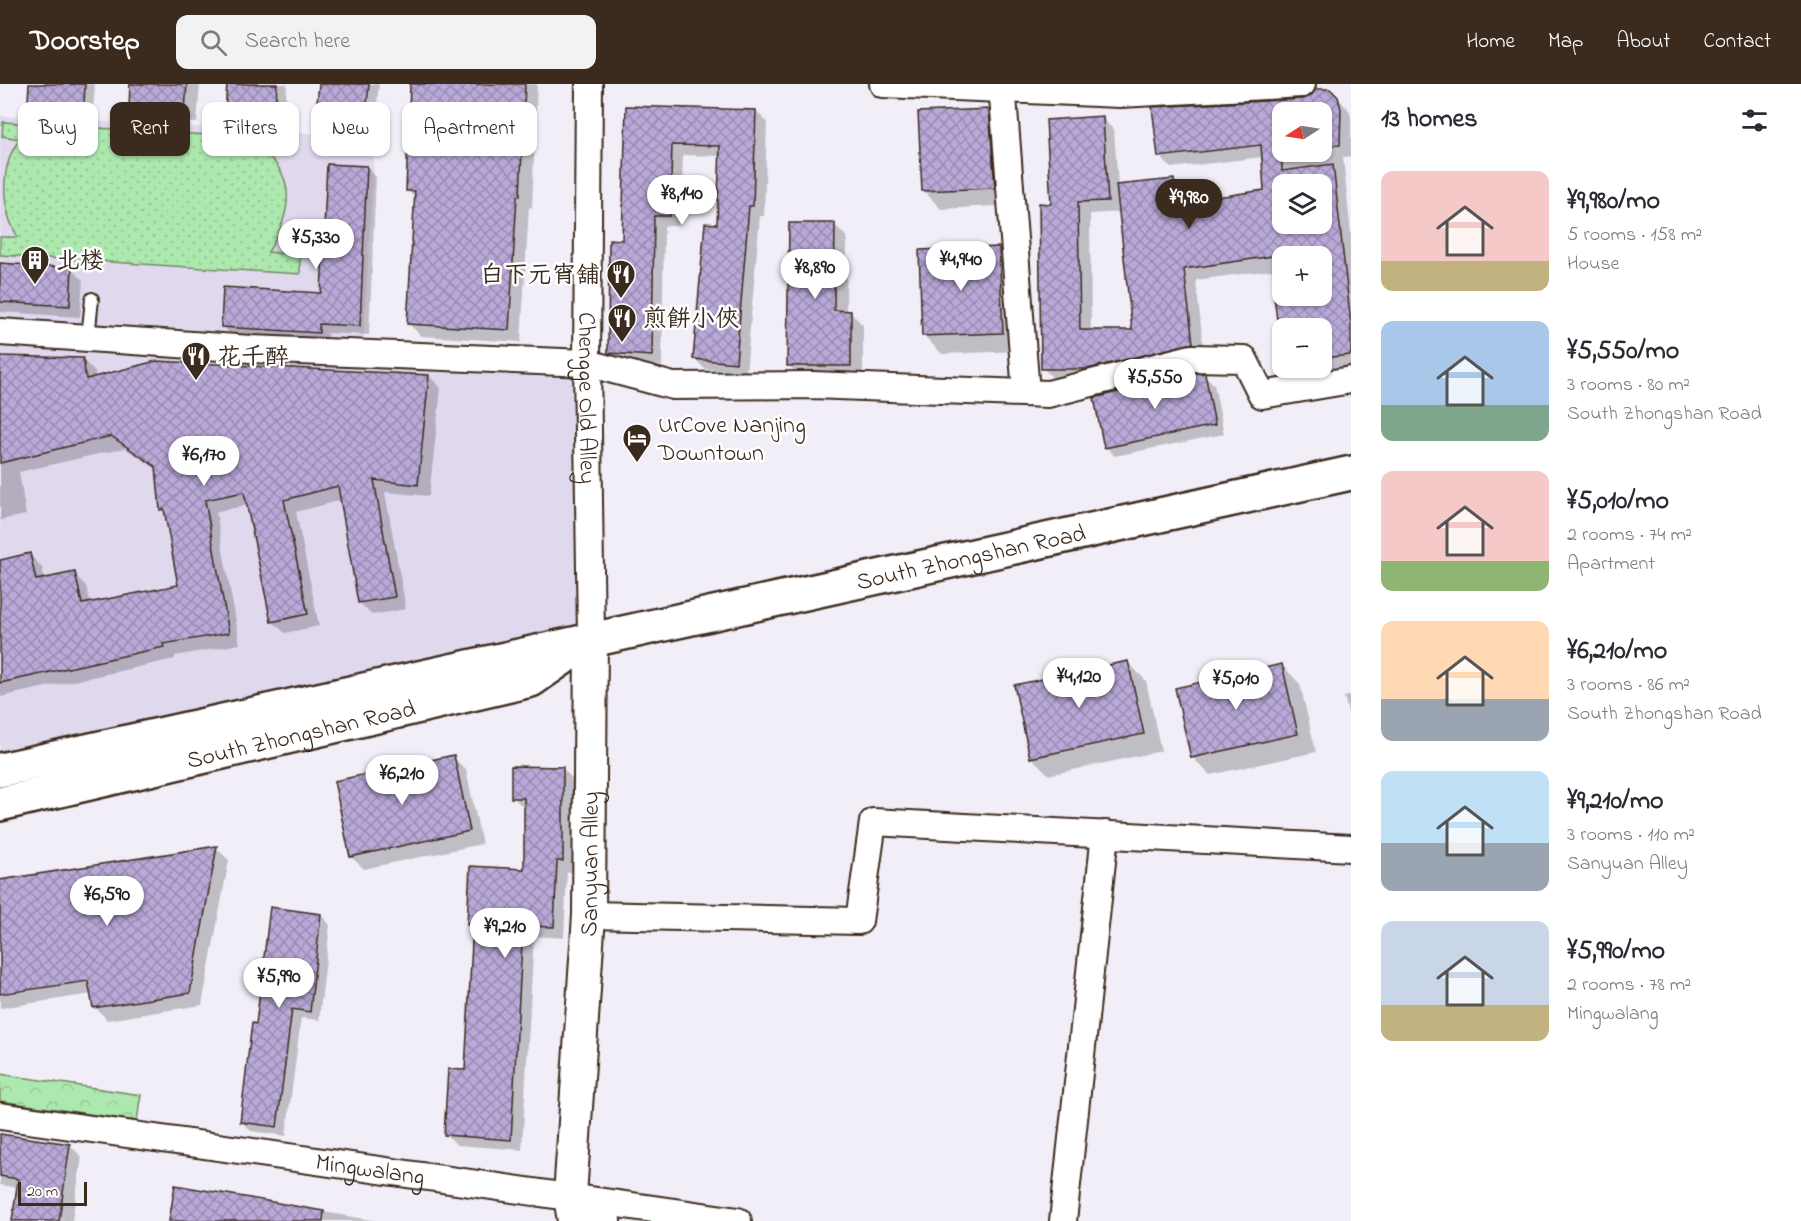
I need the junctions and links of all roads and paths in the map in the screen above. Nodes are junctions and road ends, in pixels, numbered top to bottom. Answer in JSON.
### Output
{"nodes":[{"id":1,"x":589,"y":84,"type":"edge"},
{"id":2,"x":883,"y":84,"type":"edge"},
{"id":3,"x":1302,"y":84,"type":"edge"},
{"id":4,"x":1002,"y":87,"type":"edge"},
{"id":5,"x":92,"y":299,"type":"dead end"},
{"id":6,"x":0,"y":332,"type":"edge"},
{"id":7,"x":88,"y":338,"type":"junction"},
{"id":8,"x":587,"y":363,"type":"junction"},
{"id":9,"x":1351,"y":380,"type":"edge"},
{"id":10,"x":1026,"y":393,"type":"junction"},
{"id":11,"x":1351,"y":473,"type":"edge"},
{"id":12,"x":591,"y":639,"type":"junction"},
{"id":13,"x":0,"y":770,"type":"edge"},
{"id":14,"x":0,"y":804,"type":"edge"},
{"id":15,"x":1105,"y":834,"type":"junction"},
{"id":16,"x":1351,"y":848,"type":"edge"},
{"id":17,"x":589,"y":915,"type":"junction"},
{"id":18,"x":0,"y":1116,"type":"edge"},
{"id":19,"x":572,"y":1209,"type":"edge"},
{"id":20,"x":604,"y":1221,"type":"edge"},
{"id":21,"x":738,"y":1221,"type":"edge"},
{"id":22,"x":1064,"y":1221,"type":"edge"}],
"edges":[{"from":1,"to":8,"type":"street","name":"Chengge Old Alley"},
{"from":2,"to":4,"type":"street"},
{"from":3,"to":4,"type":"street"},
{"from":4,"to":10,"type":"street"},
{"from":5,"to":7,"type":"lane"},
{"from":6,"to":7,"type":"street"},
{"from":7,"to":8,"type":"street"},
{"from":8,"to":10,"type":"street"},
{"from":8,"to":12,"type":"street","name":"Chengge Old Alley"},
{"from":9,"to":10,"type":"street"},
{"from":11,"to":12,"type":"lane"},
{"from":12,"to":13,"type":"lane"},
{"from":12,"to":14,"type":"main road","name":"South Zhongshan Road"},
{"from":12,"to":17,"type":"street","name":"Sanyuan Alley"},
{"from":15,"to":16,"type":"street"},
{"from":15,"to":17,"type":"street"},
{"from":15,"to":22,"type":"street"},
{"from":17,"to":19,"type":"street","name":"Sanyuan Alley"},
{"from":18,"to":19,"type":"street","name":"Mingwalang"},
{"from":19,"to":20,"type":"street"},
{"from":19,"to":21,"type":"street","name":"Mingwalang"}]}
